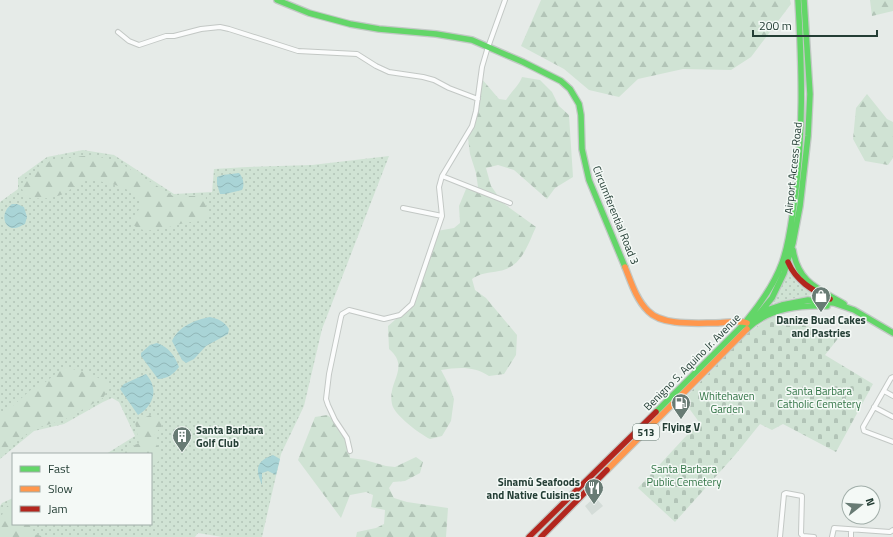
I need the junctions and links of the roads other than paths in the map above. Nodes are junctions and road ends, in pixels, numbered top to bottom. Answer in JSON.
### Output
{"nodes":[{"id":1,"x":277,"y":0,"type":"edge"},
{"id":2,"x":505,"y":0,"type":"edge"},
{"id":3,"x":798,"y":0,"type":"edge"},
{"id":4,"x":804,"y":0,"type":"edge"},
{"id":5,"x":118,"y":32,"type":"dead end"},
{"id":6,"x":488,"y":47,"type":"junction"},
{"id":7,"x":806,"y":80,"type":"junction"},
{"id":8,"x":478,"y":99,"type":"junction"},
{"id":9,"x":442,"y":176,"type":"junction"},
{"id":10,"x":510,"y":204,"type":"dead end"},
{"id":11,"x":404,"y":208,"type":"dead end"},
{"id":12,"x":442,"y":216,"type":"junction"},
{"id":13,"x":793,"y":243,"type":"junction"},
{"id":14,"x":785,"y":255,"type":"junction"},
{"id":15,"x":788,"y":262,"type":"junction"},
{"id":16,"x":848,"y":307,"type":"junction"},
{"id":17,"x":758,"y":314,"type":"junction"},
{"id":18,"x":748,"y":324,"type":"junction"},
{"id":19,"x":893,"y":333,"type":"edge"},
{"id":20,"x":893,"y":377,"type":"edge"},
{"id":21,"x":884,"y":391,"type":"junction"},
{"id":22,"x":893,"y":396,"type":"edge"},
{"id":23,"x":874,"y":407,"type":"junction"},
{"id":24,"x":893,"y":417,"type":"edge"},
{"id":25,"x":893,"y":442,"type":"edge"},
{"id":26,"x":350,"y":451,"type":"dead end"},
{"id":27,"x":543,"y":523,"type":"junction"},
{"id":28,"x":549,"y":529,"type":"junction"},
{"id":29,"x":851,"y":530,"type":"junction"},
{"id":30,"x":893,"y":530,"type":"edge"},
{"id":31,"x":529,"y":537,"type":"edge"},
{"id":32,"x":541,"y":537,"type":"edge"},
{"id":33,"x":780,"y":537,"type":"edge"},
{"id":34,"x":814,"y":537,"type":"edge"},
{"id":35,"x":832,"y":537,"type":"edge"},
{"id":36,"x":851,"y":537,"type":"edge"}],
"edges":[{"from":1,"to":6,"type":"main road","name":"Circumferential Road 3"},
{"from":2,"to":6,"type":"street"},
{"from":3,"to":7,"type":"main road","name":"Airport Access Road"},
{"from":4,"to":7,"type":"main road","name":"Airport Access Road"},
{"from":5,"to":8,"type":"street"},
{"from":6,"to":8,"type":"street"},
{"from":6,"to":18,"type":"main road","name":"Circumferential Road 3"},
{"from":7,"to":13,"type":"main road","name":"Airport Access Road"},
{"from":7,"to":14,"type":"main road","name":"Airport Access Road"},
{"from":8,"to":9,"type":"street"},
{"from":9,"to":10,"type":"street"},
{"from":9,"to":12,"type":"street"},
{"from":11,"to":12,"type":"street"},
{"from":12,"to":26,"type":"street"},
{"from":13,"to":15,"type":"main road","name":"Airport Access Road"},
{"from":13,"to":16,"type":"main road"},
{"from":14,"to":15,"type":"main road"},
{"from":14,"to":18,"type":"main road","name":"Airport Access Road"},
{"from":15,"to":16,"type":"main road"},
{"from":15,"to":17,"type":"main road","name":"Airport Access Road"},
{"from":16,"to":17,"type":"main road","name":"Benigno S. Aquino Jr. Avenue","number":"513"},
{"from":16,"to":18,"type":"main road","name":"Benigno S. Aquino Jr. Avenue","number":"513"},
{"from":16,"to":19,"type":"main road","number":"513"},
{"from":17,"to":18,"type":"main road","name":"Airport Access Road"},
{"from":18,"to":27,"type":"main road","name":"Benigno S. Aquino Jr. Avenue","number":"513"},
{"from":18,"to":28,"type":"main road","name":"Benigno S. Aquino Jr. Avenue","number":"513"},
{"from":20,"to":21,"type":"street"},
{"from":21,"to":22,"type":"street"},
{"from":21,"to":23,"type":"street"},
{"from":23,"to":24,"type":"street"},
{"from":23,"to":25,"type":"street"},
{"from":27,"to":28,"type":"main road"},
{"from":27,"to":31,"type":"main road","name":"Benigno S. Aquino Jr. Avenue","number":"513"},
{"from":28,"to":32,"type":"main road","name":"Benigno S. Aquino Jr. Avenue","number":"513"},
{"from":29,"to":30,"type":"street"},
{"from":29,"to":35,"type":"street"},
{"from":29,"to":36,"type":"street"},
{"from":33,"to":34,"type":"street"}]}
